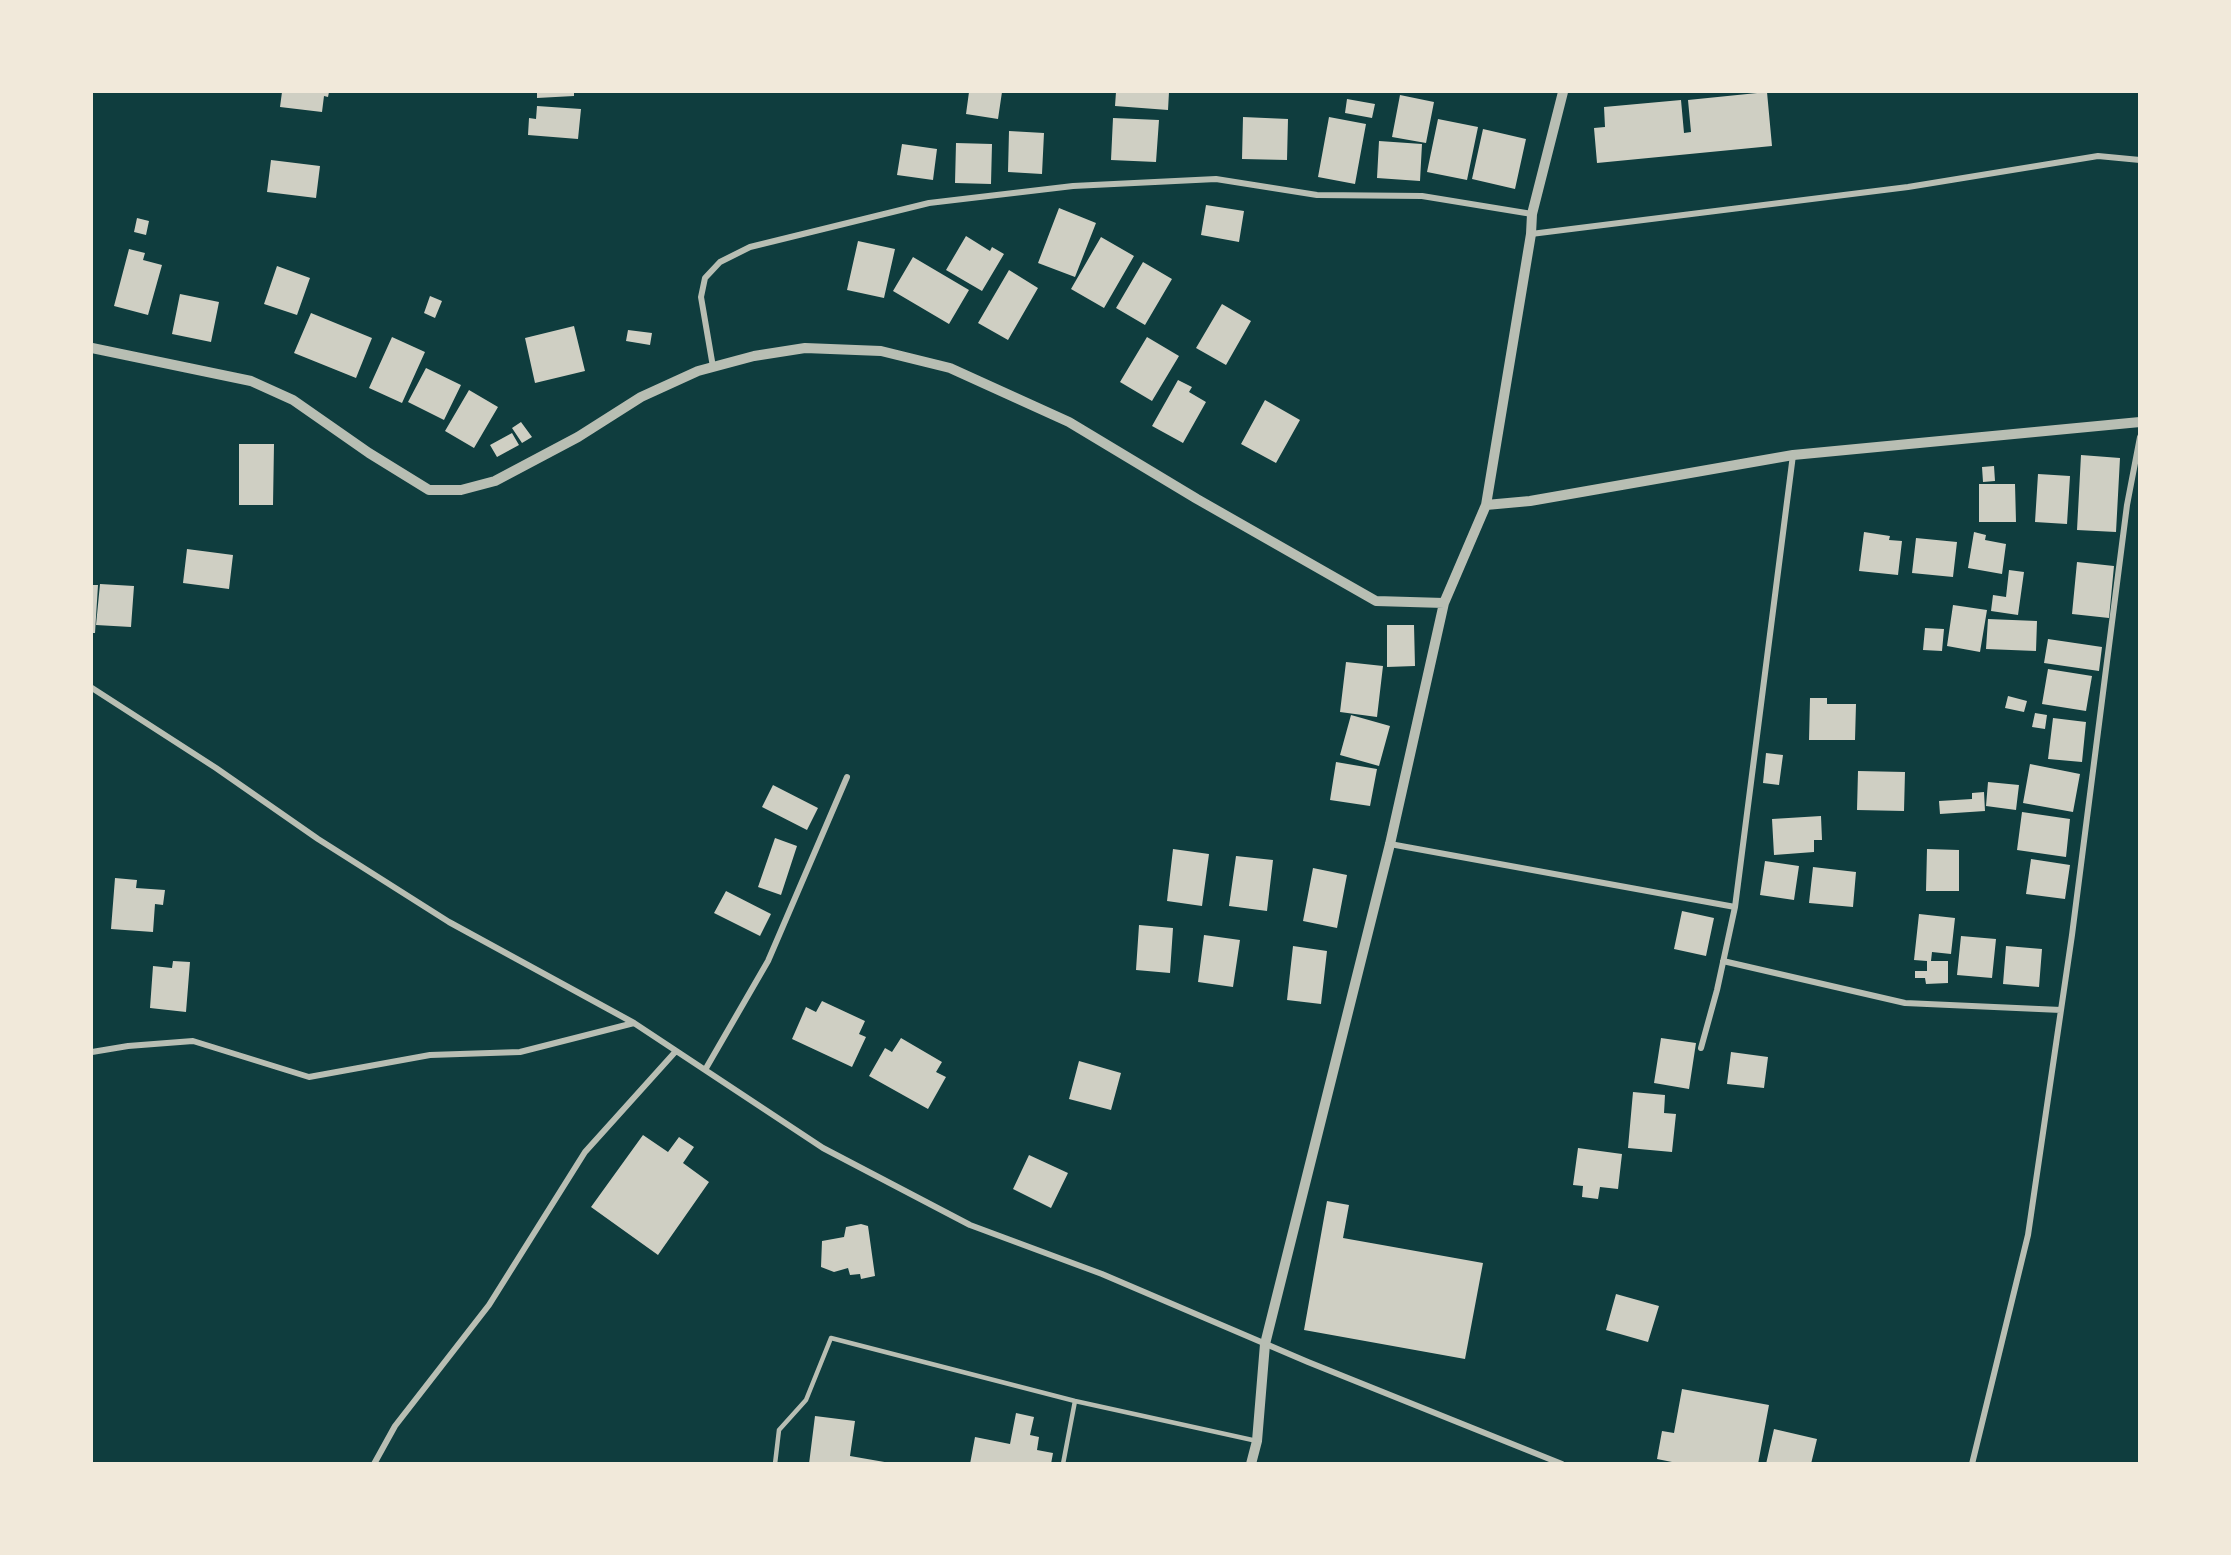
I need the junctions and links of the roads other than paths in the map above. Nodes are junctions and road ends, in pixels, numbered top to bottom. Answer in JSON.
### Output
{"nodes":[{"id":1,"x":1563,"y":92,"type":"edge"},
{"id":2,"x":2139,"y":160,"type":"edge"},
{"id":3,"x":1532,"y":214,"type":"junction"},
{"id":4,"x":1532,"y":234,"type":"junction"},
{"id":5,"x":92,"y":348,"type":"edge"},
{"id":6,"x":713,"y":367,"type":"junction"},
{"id":7,"x":2139,"y":422,"type":"edge"},
{"id":8,"x":2139,"y":437,"type":"edge"},
{"id":9,"x":1793,"y":455,"type":"junction"},
{"id":10,"x":1486,"y":505,"type":"junction"},
{"id":11,"x":1444,"y":603,"type":"junction"},
{"id":12,"x":92,"y":688,"type":"edge"},
{"id":13,"x":848,"y":777,"type":"dead end"},
{"id":14,"x":1390,"y":844,"type":"junction"},
{"id":15,"x":1735,"y":907,"type":"junction"},
{"id":16,"x":1723,"y":961,"type":"junction"},
{"id":17,"x":2061,"y":1010,"type":"junction"},
{"id":18,"x":634,"y":1023,"type":"junction"},
{"id":19,"x":1701,"y":1048,"type":"dead end"},
{"id":20,"x":676,"y":1051,"type":"junction"},
{"id":21,"x":92,"y":1052,"type":"edge"},
{"id":22,"x":705,"y":1070,"type":"junction"},
{"id":23,"x":1264,"y":1344,"type":"junction"},
{"id":24,"x":1075,"y":1401,"type":"junction"},
{"id":25,"x":1257,"y":1441,"type":"junction"},
{"id":26,"x":374,"y":1464,"type":"edge"},
{"id":27,"x":774,"y":1464,"type":"edge"},
{"id":28,"x":1063,"y":1464,"type":"edge"},
{"id":29,"x":1251,"y":1464,"type":"edge"},
{"id":30,"x":1562,"y":1464,"type":"edge"},
{"id":31,"x":1972,"y":1464,"type":"edge"}],
"edges":[{"from":1,"to":3,"type":"street"},
{"from":2,"to":4,"type":"street"},
{"from":3,"to":4,"type":"street"},
{"from":3,"to":6,"type":"street"},
{"from":4,"to":10,"type":"street"},
{"from":5,"to":6,"type":"street"},
{"from":6,"to":11,"type":"street"},
{"from":7,"to":9,"type":"street"},
{"from":8,"to":17,"type":"street"},
{"from":9,"to":10,"type":"street"},
{"from":9,"to":15,"type":"street"},
{"from":10,"to":11,"type":"street"},
{"from":11,"to":14,"type":"street"},
{"from":12,"to":18,"type":"street"},
{"from":13,"to":22,"type":"street"},
{"from":14,"to":15,"type":"street"},
{"from":14,"to":23,"type":"street"},
{"from":15,"to":16,"type":"street"},
{"from":16,"to":17,"type":"street"},
{"from":16,"to":19,"type":"street"},
{"from":17,"to":31,"type":"street"},
{"from":18,"to":20,"type":"street"},
{"from":18,"to":21,"type":"street"},
{"from":20,"to":22,"type":"street"},
{"from":20,"to":26,"type":"street"},
{"from":22,"to":23,"type":"street"},
{"from":23,"to":25,"type":"street"},
{"from":23,"to":30,"type":"street"},
{"from":24,"to":25,"type":"lane"},
{"from":24,"to":27,"type":"lane"},
{"from":24,"to":28,"type":"lane"},
{"from":25,"to":29,"type":"street"}]}
